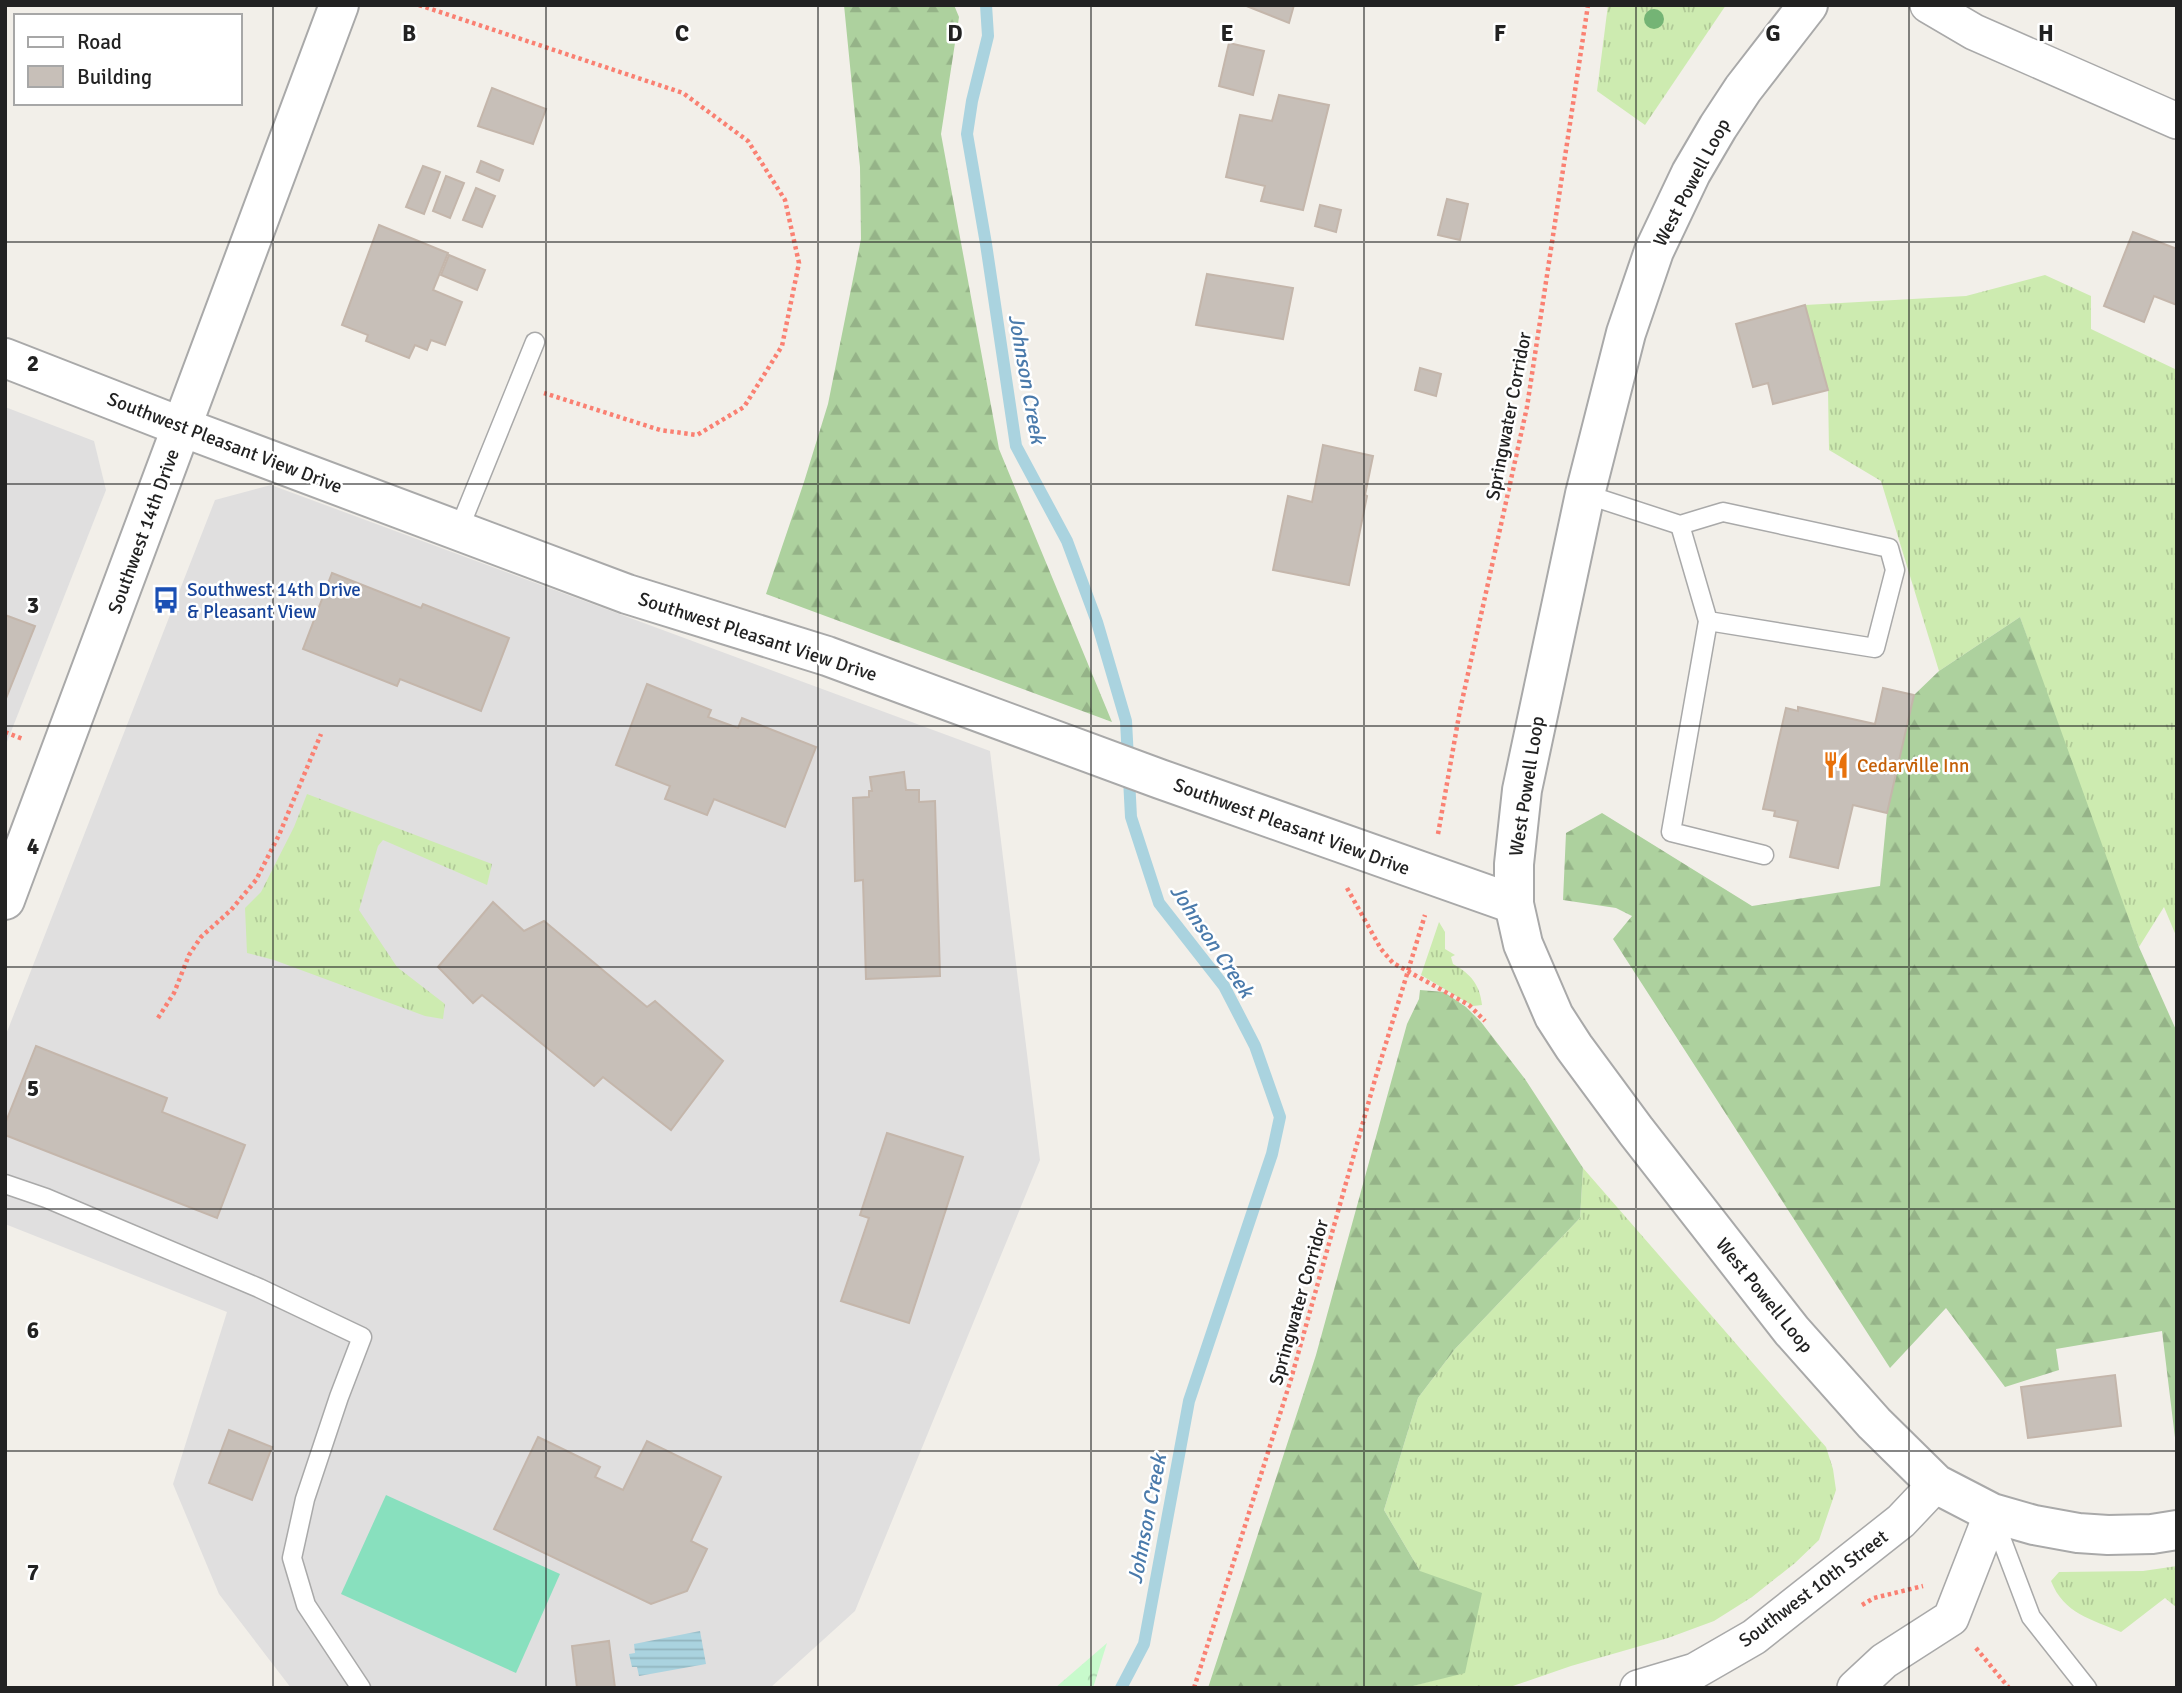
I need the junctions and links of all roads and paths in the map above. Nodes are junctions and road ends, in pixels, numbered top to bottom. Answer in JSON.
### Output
{"nodes":[{"id":1,"x":339,"y":5,"type":"edge"},
{"id":2,"x":419,"y":5,"type":"edge"},
{"id":3,"x":1588,"y":5,"type":"edge"},
{"id":4,"x":1808,"y":5,"type":"edge"},
{"id":5,"x":1928,"y":5,"type":"edge"},
{"id":6,"x":2177,"y":121,"type":"edge"},
{"id":7,"x":535,"y":342,"type":"dead end"},
{"id":8,"x":5,"y":358,"type":"edge"},
{"id":9,"x":518,"y":385,"type":"junction"},
{"id":10,"x":181,"y":427,"type":"junction"},
{"id":11,"x":1585,"y":494,"type":"junction"},
{"id":12,"x":1680,"y":525,"type":"junction"},
{"id":13,"x":459,"y":529,"type":"junction"},
{"id":14,"x":1708,"y":621,"type":"junction"},
{"id":15,"x":321,"y":734,"type":"dead end"},
{"id":16,"x":1438,"y":828,"type":"dead end"},
{"id":17,"x":1322,"y":837,"type":"junction"},
{"id":18,"x":1764,"y":855,"type":"dead end"},
{"id":19,"x":5,"y":900,"type":"edge"},
{"id":20,"x":1514,"y":904,"type":"junction"},
{"id":21,"x":1424,"y":923,"type":"dead end"},
{"id":22,"x":1408,"y":972,"type":"junction"},
{"id":23,"x":158,"y":1018,"type":"dead end"},
{"id":24,"x":1485,"y":1021,"type":"dead end"},
{"id":25,"x":5,"y":1184,"type":"edge"},
{"id":26,"x":1937,"y":1484,"type":"junction"},
{"id":27,"x":1992,"y":1513,"type":"junction"},
{"id":28,"x":2177,"y":1530,"type":"edge"},
{"id":29,"x":1931,"y":1584,"type":"dead end"},
{"id":30,"x":1855,"y":1609,"type":"dead end"},
{"id":31,"x":361,"y":1688,"type":"edge"},
{"id":32,"x":1194,"y":1688,"type":"edge"},
{"id":33,"x":1638,"y":1688,"type":"edge"},
{"id":34,"x":1856,"y":1688,"type":"edge"},
{"id":35,"x":2087,"y":1688,"type":"edge"}],
"edges":[{"from":1,"to":10,"type":"street","name":"Southwest 14th Drive"},
{"from":2,"to":9,"type":"path"},
{"from":3,"to":16,"type":"path","name":"Springwater Corridor"},
{"from":4,"to":11,"type":"street","name":"West Powell Loop"},
{"from":5,"to":6,"type":"street"},
{"from":7,"to":9,"type":"lane"},
{"from":8,"to":10,"type":"street","name":"Southwest Pleasant View Drive"},
{"from":9,"to":13,"type":"lane"},
{"from":10,"to":13,"type":"street","name":"Southwest Pleasant View Drive"},
{"from":10,"to":19,"type":"street","name":"Southwest 14th Drive"},
{"from":11,"to":12,"type":"lane"},
{"from":11,"to":20,"type":"street","name":"West Powell Loop"},
{"from":12,"to":14,"type":"lane"},
{"from":12,"to":14,"type":"lane"},
{"from":13,"to":17,"type":"street","name":"Southwest Pleasant View Drive"},
{"from":14,"to":18,"type":"lane"},
{"from":15,"to":23,"type":"path"},
{"from":17,"to":20,"type":"street","name":"Southwest Pleasant View Drive"},
{"from":17,"to":22,"type":"path"},
{"from":20,"to":26,"type":"street","name":"West Powell Loop"},
{"from":21,"to":22,"type":"path","name":"Springwater Corridor"},
{"from":22,"to":24,"type":"path"},
{"from":22,"to":32,"type":"path","name":"Springwater Corridor"},
{"from":25,"to":31,"type":"lane"},
{"from":26,"to":27,"type":"street","name":"West Powell Loop"},
{"from":26,"to":33,"type":"street","name":"Southwest 10th Street"},
{"from":27,"to":28,"type":"street","name":"West Powell Loop"},
{"from":27,"to":34,"type":"street"},
{"from":27,"to":35,"type":"lane"},
{"from":29,"to":30,"type":"path"}]}
